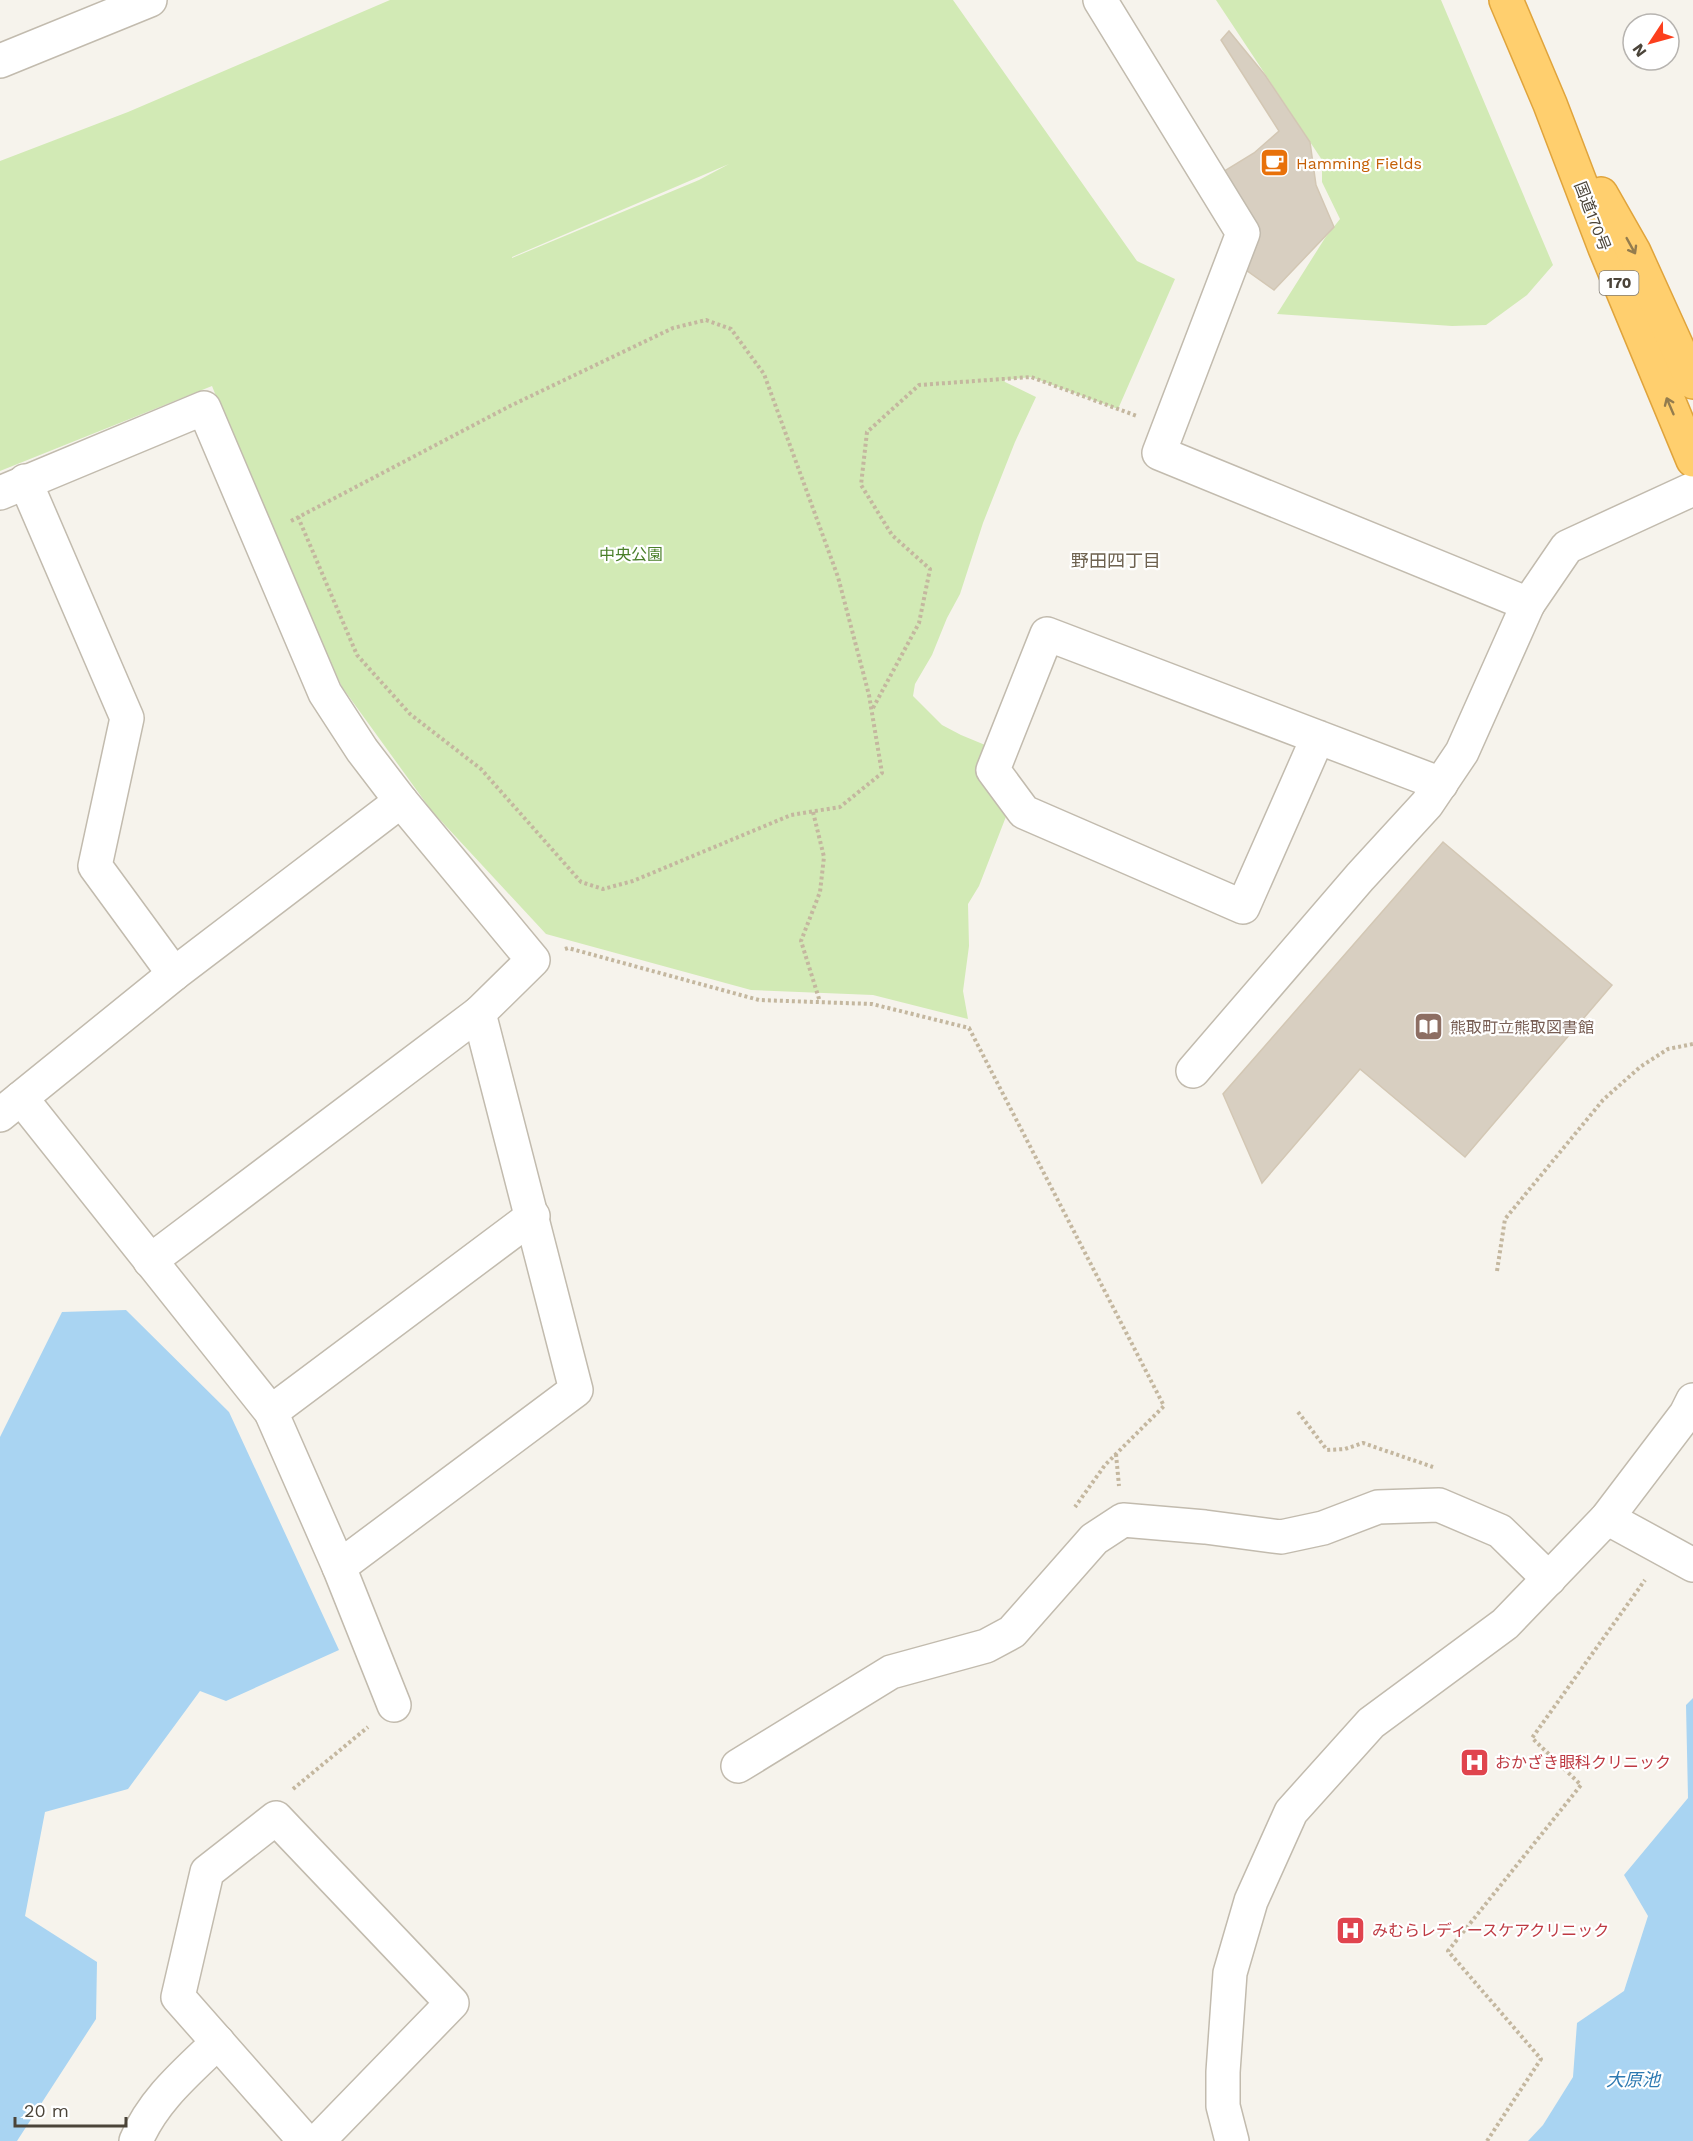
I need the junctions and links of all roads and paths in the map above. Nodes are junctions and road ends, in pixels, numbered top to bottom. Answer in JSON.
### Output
{"nodes":[{"id":1,"x":150,"y":0,"type":"edge"},
{"id":2,"x":1100,"y":0,"type":"edge"},
{"id":3,"x":1506,"y":0,"type":"edge"},
{"id":4,"x":0,"y":61,"type":"edge"},
{"id":5,"x":1550,"y":104,"type":"junction"},
{"id":6,"x":1693,"y":381,"type":"edge"},
{"id":7,"x":1169,"y":428,"type":"junction"},
{"id":8,"x":1693,"y":460,"type":"edge"},
{"id":9,"x":13,"y":487,"type":"edge"},
{"id":10,"x":1693,"y":489,"type":"edge"},
{"id":11,"x":1528,"y":604,"type":"junction"},
{"id":12,"x":872,"y":710,"type":"junction"},
{"id":13,"x":1318,"y":737,"type":"junction"},
{"id":14,"x":1441,"y":784,"type":"junction"},
{"id":15,"x":401,"y":801,"type":"junction"},
{"id":16,"x":813,"y":812,"type":"junction"},
{"id":17,"x":533,"y":960,"type":"junction"},
{"id":18,"x":174,"y":974,"type":"junction"},
{"id":19,"x":820,"y":1002,"type":"junction"},
{"id":20,"x":478,"y":1013,"type":"junction"},
{"id":21,"x":1693,"y":1044,"type":"edge"},
{"id":22,"x":1194,"y":1071,"type":"dead end"},
{"id":23,"x":10,"y":1106,"type":"edge"},
{"id":24,"x":533,"y":1216,"type":"junction"},
{"id":25,"x":150,"y":1261,"type":"junction"},
{"id":26,"x":1497,"y":1271,"type":"dead end"},
{"id":27,"x":1693,"y":1400,"type":"edge"},
{"id":28,"x":1164,"y":1406,"type":"dead end"},
{"id":29,"x":271,"y":1412,"type":"junction"},
{"id":30,"x":1298,"y":1412,"type":"dead end"},
{"id":31,"x":1438,"y":1469,"type":"dead end"},
{"id":32,"x":1607,"y":1518,"type":"junction"},
{"id":33,"x":1693,"y":1565,"type":"edge"},
{"id":34,"x":339,"y":1567,"type":"junction"},
{"id":35,"x":1646,"y":1578,"type":"dead end"},
{"id":36,"x":1549,"y":1579,"type":"junction"},
{"id":37,"x":394,"y":1705,"type":"joint"},
{"id":38,"x":738,"y":1766,"type":"dead end"},
{"id":39,"x":276,"y":1818,"type":"junction"},
{"id":40,"x":218,"y":2042,"type":"junction"},
{"id":41,"x":136,"y":2141,"type":"edge"},
{"id":42,"x":305,"y":2141,"type":"edge"},
{"id":43,"x":318,"y":2141,"type":"edge"},
{"id":44,"x":1232,"y":2141,"type":"edge"},
{"id":45,"x":1487,"y":2141,"type":"edge"}],
"edges":[{"from":1,"to":4,"type":"street"},
{"from":2,"to":7,"type":"street"},
{"from":3,"to":5,"type":"highway","name":"国道170号","number":"170"},
{"from":5,"to":6,"type":"highway","name":"国道170号","number":"170","one_way":true},
{"from":8,"to":5,"type":"highway","name":"国道170号","number":"170","one_way":true},
{"from":7,"to":11,"type":"street"},
{"from":7,"to":12,"type":"path"},
{"from":9,"to":15,"type":"street"},
{"from":9,"to":18,"type":"street"},
{"from":10,"to":11,"type":"street"},
{"from":11,"to":14,"type":"street"},
{"from":12,"to":16,"type":"path"},
{"from":12,"to":16,"type":"path"},
{"from":13,"to":13,"type":"street"},
{"from":13,"to":14,"type":"street"},
{"from":14,"to":22,"type":"street"},
{"from":15,"to":17,"type":"street"},
{"from":15,"to":18,"type":"street"},
{"from":16,"to":19,"type":"path"},
{"from":17,"to":19,"type":"path"},
{"from":17,"to":20,"type":"street"},
{"from":18,"to":23,"type":"street"},
{"from":19,"to":28,"type":"path"},
{"from":20,"to":24,"type":"street"},
{"from":20,"to":25,"type":"street"},
{"from":21,"to":26,"type":"path"},
{"from":23,"to":25,"type":"street"},
{"from":24,"to":29,"type":"street"},
{"from":24,"to":34,"type":"street"},
{"from":25,"to":29,"type":"street"},
{"from":27,"to":32,"type":"street"},
{"from":29,"to":34,"type":"street"},
{"from":30,"to":31,"type":"path"},
{"from":32,"to":33,"type":"street"},
{"from":32,"to":36,"type":"street"},
{"from":34,"to":37,"type":"street"},
{"from":35,"to":45,"type":"path"},
{"from":36,"to":38,"type":"street"},
{"from":36,"to":44,"type":"street"},
{"from":37,"to":39,"type":"path"},
{"from":39,"to":40,"type":"street"},
{"from":39,"to":43,"type":"street"},
{"from":40,"to":41,"type":"street"},
{"from":40,"to":42,"type":"street"}]}
